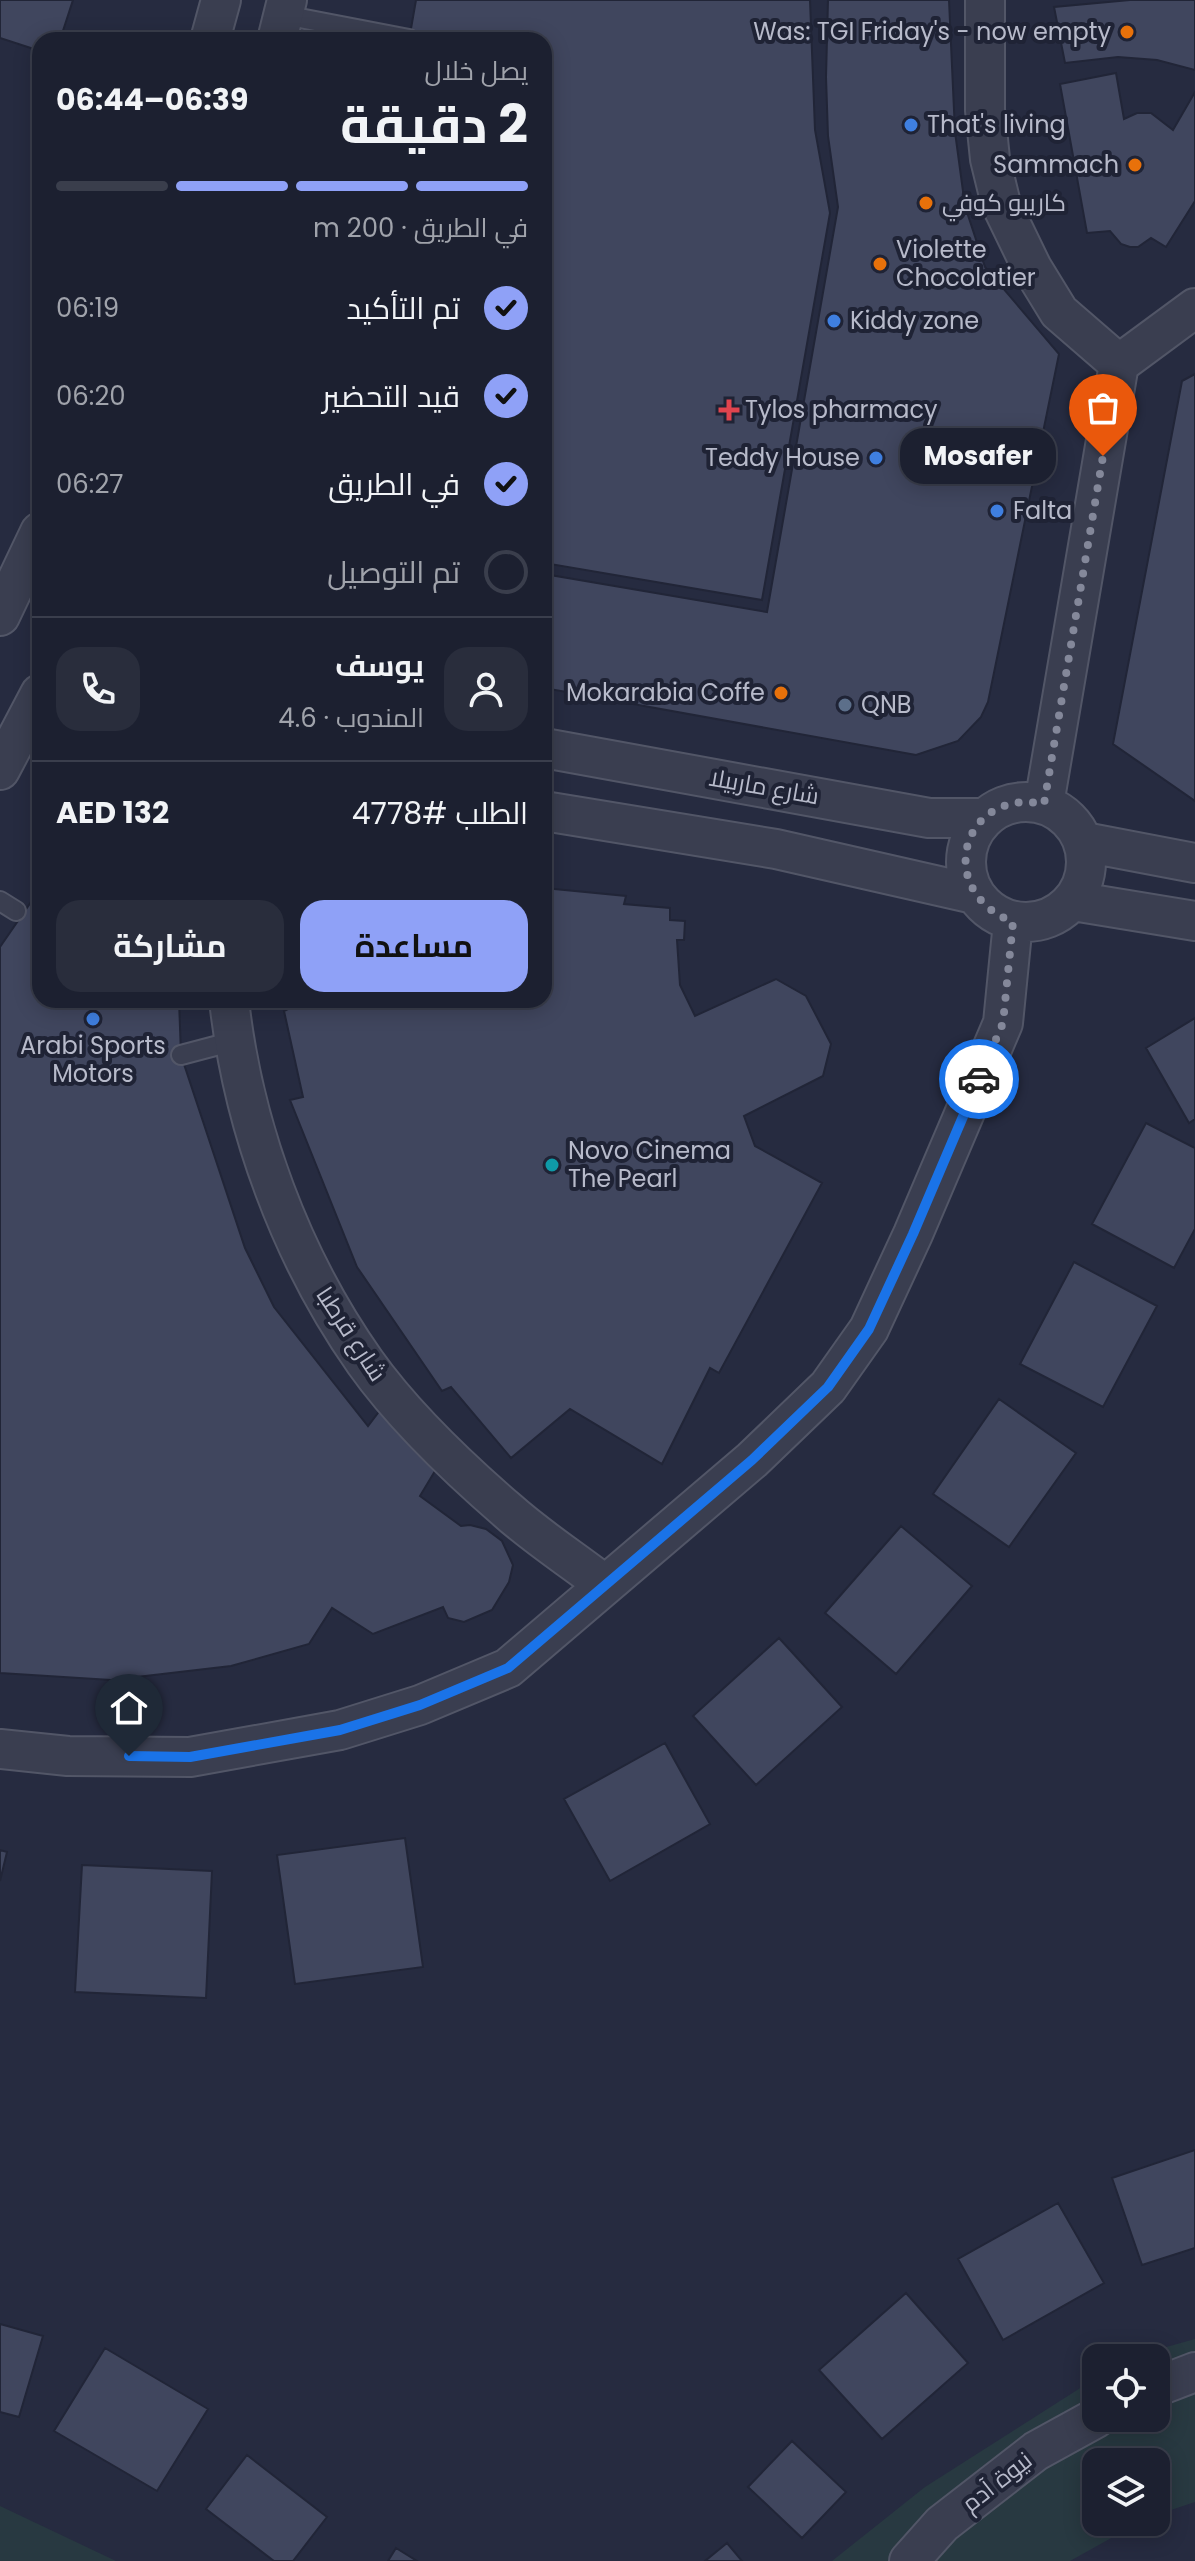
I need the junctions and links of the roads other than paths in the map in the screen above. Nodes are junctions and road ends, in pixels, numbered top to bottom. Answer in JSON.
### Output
{"nodes":[{"id":1,"x":221,"y":0,"type":"edge"},
{"id":2,"x":985,"y":0,"type":"edge"},
{"id":3,"x":283,"y":18,"type":"edge"},
{"id":4,"x":212,"y":32,"type":"edge"},
{"id":5,"x":367,"y":32,"type":"edge"},
{"id":6,"x":1195,"y":308,"type":"edge"},
{"id":7,"x":1119,"y":364,"type":"junction"},
{"id":8,"x":32,"y":549,"type":"edge"},
{"id":9,"x":0,"y":616,"type":"edge"},
{"id":10,"x":32,"y":716,"type":"edge"},
{"id":11,"x":552,"y":749,"type":"edge"},
{"id":12,"x":0,"y":770,"type":"edge"},
{"id":13,"x":791,"y":792,"type":"junction"},
{"id":14,"x":1044,"y":804,"type":"junction"},
{"id":15,"x":552,"y":812,"type":"edge"},
{"id":16,"x":984,"y":818,"type":"junction"},
{"id":17,"x":1084,"y":842,"type":"junction"},
{"id":18,"x":776,"y":849,"type":"junction"},
{"id":19,"x":1195,"y":863,"type":"edge"},
{"id":20,"x":974,"y":894,"type":"junction"},
{"id":21,"x":1073,"y":901,"type":"junction"},
{"id":22,"x":1195,"y":921,"type":"edge"},
{"id":23,"x":1013,"y":922,"type":"junction"},
{"id":24,"x":230,"y":1008,"type":"edge"},
{"id":25,"x":234,"y":1041,"type":"junction"},
{"id":26,"x":181,"y":1055,"type":"dead end"},
{"id":27,"x":605,"y":1585,"type":"junction"},
{"id":28,"x":0,"y":1749,"type":"edge"},
{"id":29,"x":1195,"y":2372,"type":"edge"},
{"id":30,"x":1170,"y":2382,"type":"edge"},
{"id":31,"x":1082,"y":2426,"type":"edge"},
{"id":32,"x":909,"y":2561,"type":"edge"}],
"edges":[{"from":1,"to":4,"type":"street"},
{"from":2,"to":7,"type":"street"},
{"from":3,"to":5,"type":"lane"},
{"from":6,"to":7,"type":"street"},
{"from":7,"to":14,"type":"street"},
{"from":8,"to":9,"type":"street"},
{"from":10,"to":12,"type":"street"},
{"from":11,"to":13,"type":"street","name":"شارع ماربيلا"},
{"from":13,"to":16,"type":"street","name":"شارع ماربيلا"},
{"from":13,"to":18,"type":"street"},
{"from":14,"to":16,"type":"street"},
{"from":14,"to":17,"type":"street"},
{"from":15,"to":18,"type":"street"},
{"from":16,"to":20,"type":"street"},
{"from":17,"to":19,"type":"street"},
{"from":17,"to":21,"type":"street"},
{"from":18,"to":20,"type":"street"},
{"from":20,"to":23,"type":"street"},
{"from":21,"to":22,"type":"street"},
{"from":21,"to":23,"type":"street"},
{"from":23,"to":27,"type":"street"},
{"from":24,"to":25,"type":"street","name":"شارع قرطبا"},
{"from":25,"to":26,"type":"lane"},
{"from":25,"to":27,"type":"street","name":"شارع قرطبا"},
{"from":27,"to":28,"type":"street"},
{"from":29,"to":30,"type":"street"},
{"from":31,"to":32,"type":"street","name":"نيوة آدم"}]}
